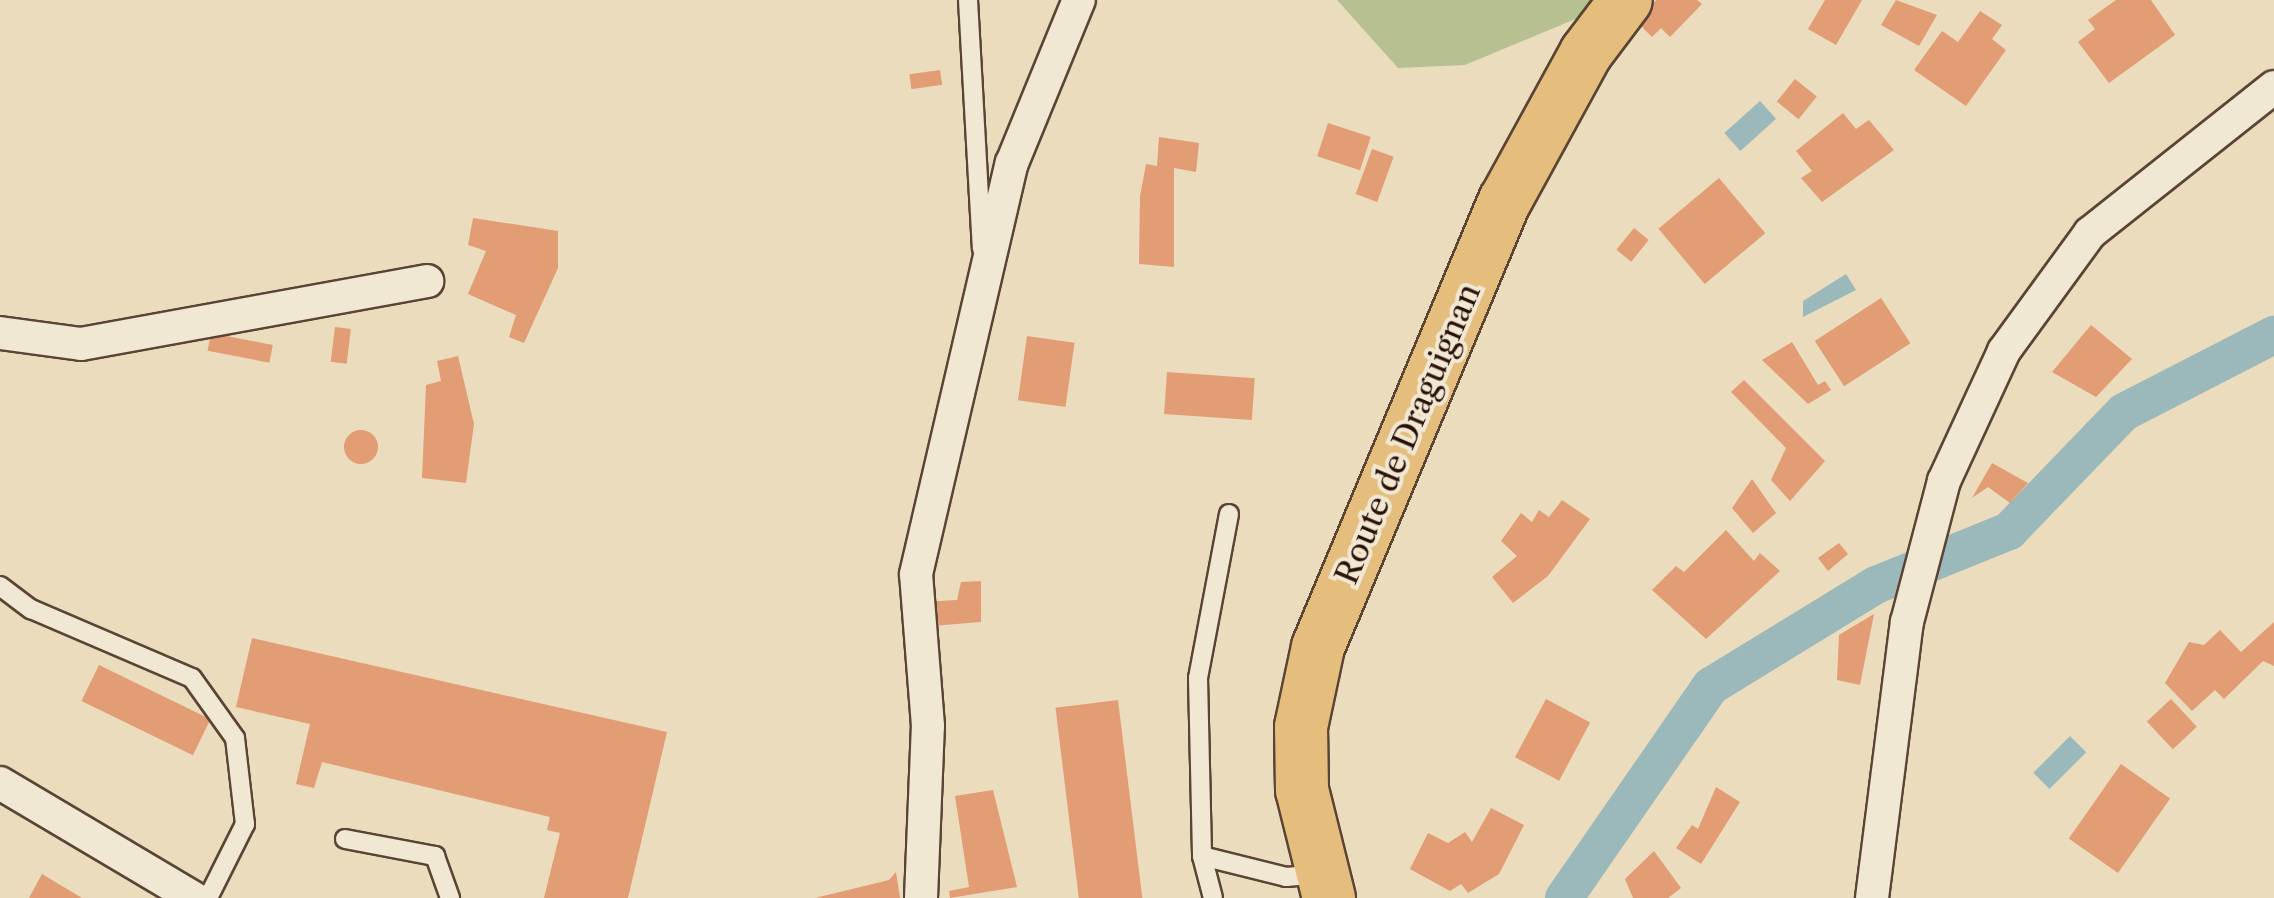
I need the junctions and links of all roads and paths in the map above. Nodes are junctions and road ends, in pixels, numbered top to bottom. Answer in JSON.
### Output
{"nodes":[{"id":1,"x":968,"y":0,"type":"edge"},
{"id":2,"x":1079,"y":0,"type":"edge"},
{"id":3,"x":1626,"y":0,"type":"edge"},
{"id":4,"x":2274,"y":87,"type":"edge"},
{"id":5,"x":983,"y":269,"type":"junction"},
{"id":6,"x":427,"y":282,"type":"dead end"},
{"id":7,"x":0,"y":333,"type":"edge"},
{"id":8,"x":1228,"y":514,"type":"dead end"},
{"id":9,"x":0,"y":586,"type":"edge"},
{"id":10,"x":0,"y":782,"type":"edge"},
{"id":11,"x":345,"y":839,"type":"dead end"},
{"id":12,"x":1202,"y":856,"type":"junction"},
{"id":13,"x":1325,"y":886,"type":"edge"},
{"id":14,"x":194,"y":898,"type":"edge"},
{"id":15,"x":208,"y":898,"type":"edge"},
{"id":16,"x":450,"y":898,"type":"edge"},
{"id":17,"x":921,"y":898,"type":"edge"},
{"id":18,"x":1213,"y":898,"type":"edge"},
{"id":19,"x":1872,"y":898,"type":"edge"}],
"edges":[{"from":1,"to":5,"type":"lane"},
{"from":2,"to":5,"type":"street"},
{"from":3,"to":13,"type":"main road","name":"Route de Draguignan"},
{"from":4,"to":19,"type":"street"},
{"from":5,"to":17,"type":"street"},
{"from":6,"to":7,"type":"street"},
{"from":8,"to":12,"type":"lane"},
{"from":9,"to":15,"type":"lane"},
{"from":10,"to":14,"type":"street"},
{"from":11,"to":16,"type":"lane"},
{"from":12,"to":13,"type":"lane"},
{"from":12,"to":18,"type":"lane"}]}
